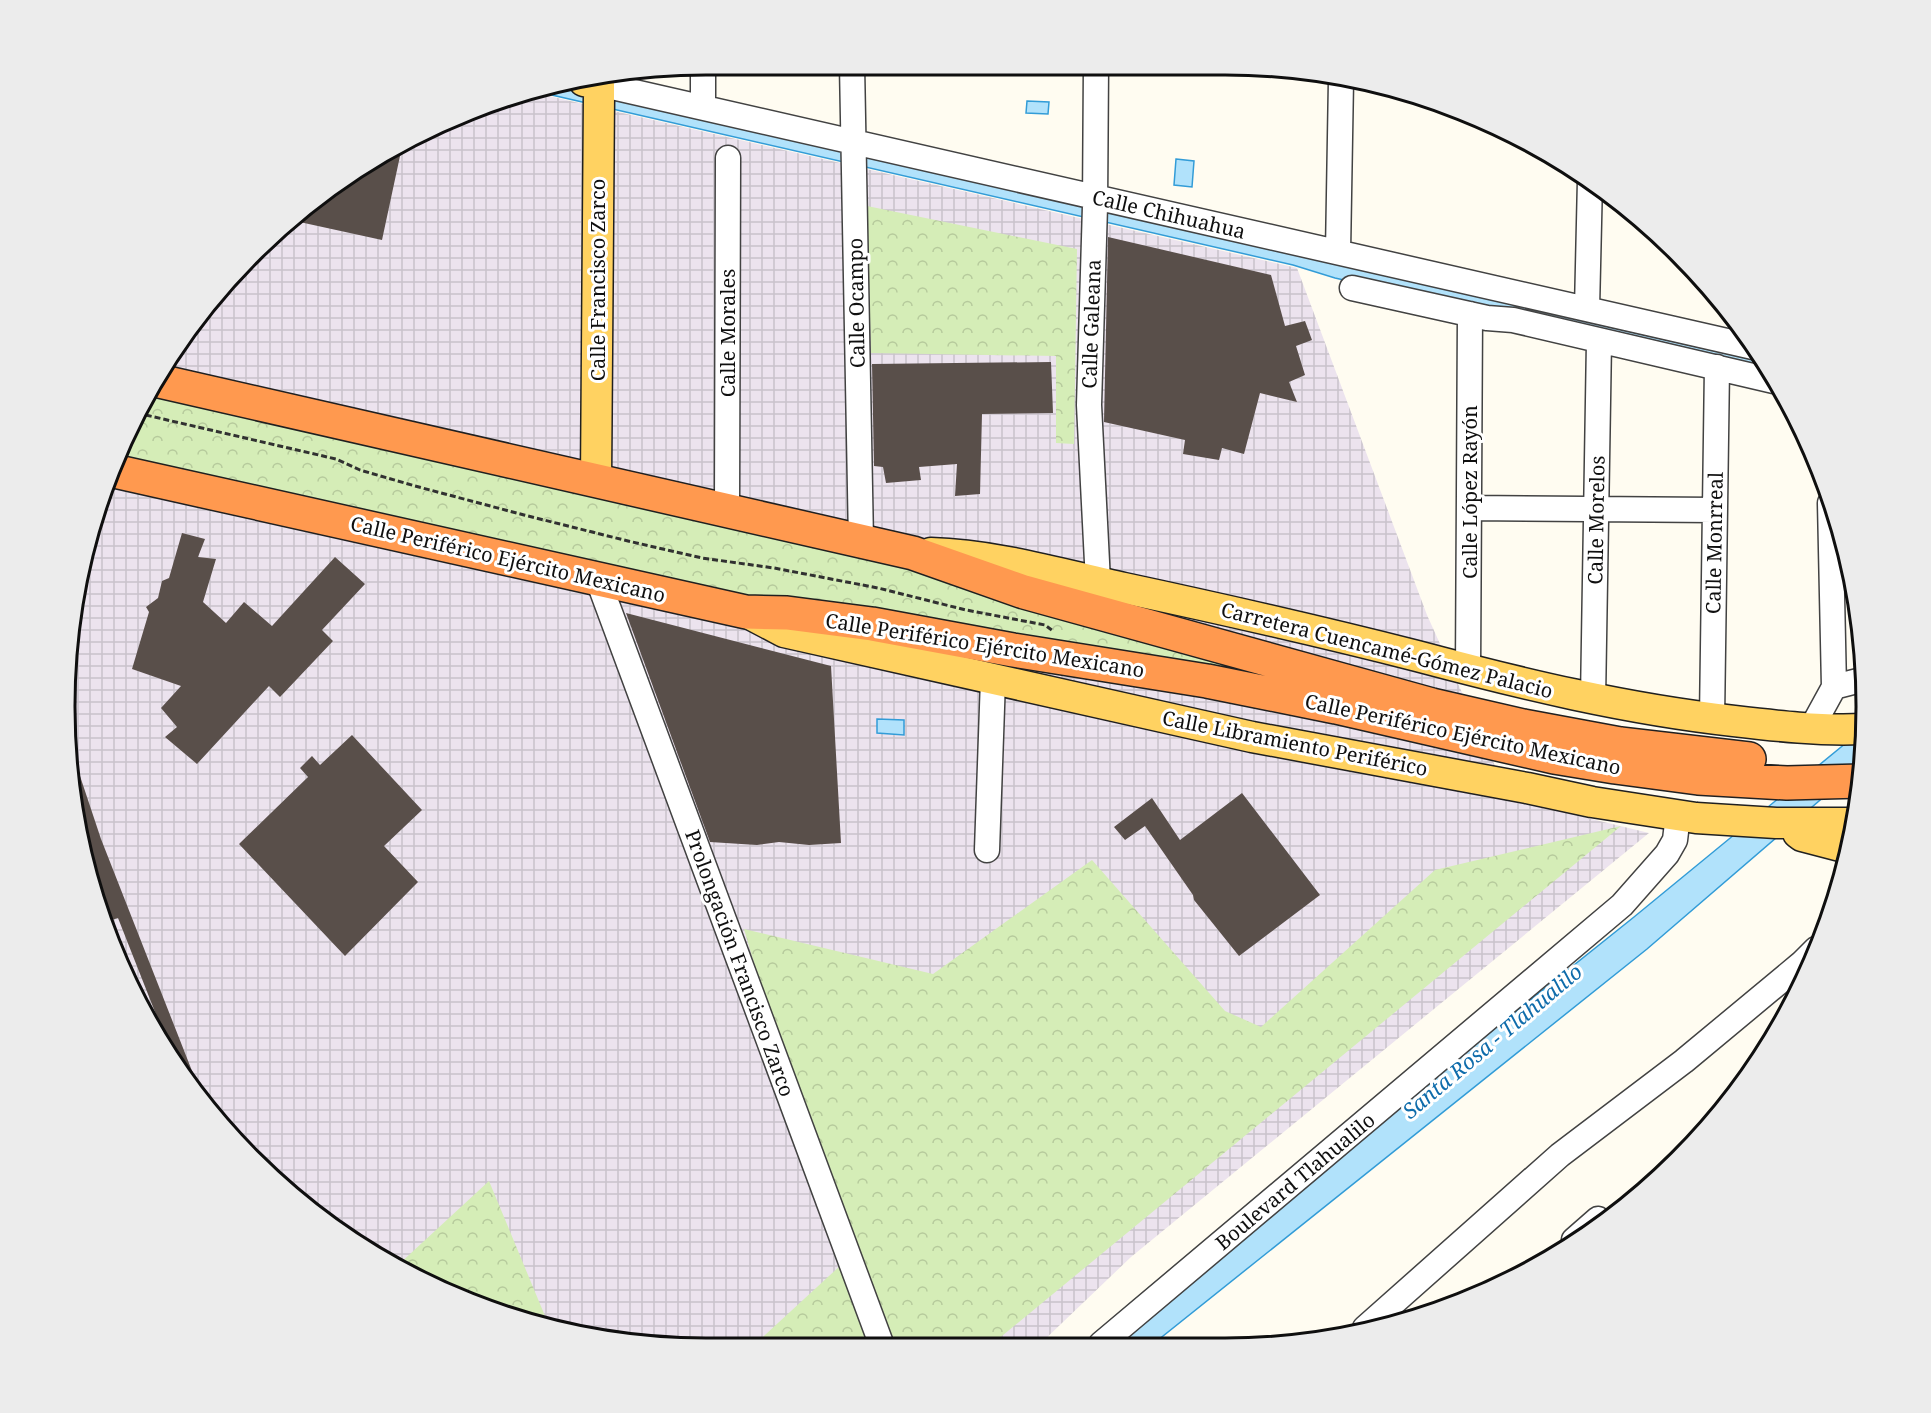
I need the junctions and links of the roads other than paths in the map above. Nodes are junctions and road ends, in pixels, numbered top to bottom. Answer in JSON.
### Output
{"nodes":[{"id":1,"x":703,"y":75,"type":"edge"},
{"id":2,"x":852,"y":75,"type":"edge"},
{"id":3,"x":1096,"y":75,"type":"edge"},
{"id":4,"x":1341,"y":86,"type":"edge"},
{"id":5,"x":596,"y":91,"type":"edge"},
{"id":6,"x":703,"y":107,"type":"junction"},
{"id":7,"x":853,"y":155,"type":"junction"},
{"id":8,"x":728,"y":158,"type":"dead end"},
{"id":9,"x":1590,"y":191,"type":"edge"},
{"id":10,"x":1094,"y":201,"type":"junction"},
{"id":11,"x":1338,"y":252,"type":"junction"},
{"id":12,"x":1352,"y":288,"type":"dead end"},
{"id":13,"x":1587,"y":309,"type":"junction"},
{"id":14,"x":1470,"y":314,"type":"junction"},
{"id":15,"x":1599,"y":341,"type":"junction"},
{"id":16,"x":1742,"y":344,"type":"edge"},
{"id":17,"x":1717,"y":367,"type":"junction"},
{"id":18,"x":1763,"y":378,"type":"edge"},
{"id":19,"x":165,"y":382,"type":"edge"},
{"id":20,"x":120,"y":472,"type":"edge"},
{"id":21,"x":596,"y":481,"type":"junction"},
{"id":22,"x":1469,"y":508,"type":"junction"},
{"id":23,"x":727,"y":509,"type":"junction"},
{"id":24,"x":1596,"y":509,"type":"junction"},
{"id":25,"x":1715,"y":510,"type":"junction"},
{"id":26,"x":1831,"y":532,"type":"edge"},
{"id":27,"x":861,"y":542,"type":"junction"},
{"id":28,"x":913,"y":553,"type":"junction"},
{"id":29,"x":598,"y":580,"type":"junction"},
{"id":30,"x":1098,"y":582,"type":"junction"},
{"id":31,"x":746,"y":612,"type":"junction"},
{"id":32,"x":1468,"y":671,"type":"junction"},
{"id":33,"x":993,"y":679,"type":"junction"},
{"id":34,"x":1855,"y":681,"type":"edge"},
{"id":35,"x":1834,"y":687,"type":"junction"},
{"id":36,"x":1593,"y":699,"type":"junction"},
{"id":37,"x":1712,"y":719,"type":"junction"},
{"id":38,"x":1811,"y":729,"type":"junction"},
{"id":39,"x":1855,"y":733,"type":"edge"},
{"id":40,"x":1855,"y":734,"type":"edge"},
{"id":41,"x":1852,"y":781,"type":"edge"},
{"id":42,"x":1687,"y":817,"type":"junction"},
{"id":43,"x":1781,"y":823,"type":"junction"},
{"id":44,"x":1845,"y":823,"type":"edge"},
{"id":45,"x":1840,"y":846,"type":"edge"},
{"id":46,"x":987,"y":850,"type":"dead end"},
{"id":47,"x":1800,"y":967,"type":"edge"},
{"id":48,"x":1375,"y":1319,"type":"edge"},
{"id":49,"x":879,"y":1338,"type":"edge"},
{"id":50,"x":1108,"y":1338,"type":"edge"}],
"edges":[{"from":1,"to":6,"type":"street"},
{"from":2,"to":7,"type":"street","name":"Calle Ocampo"},
{"from":3,"to":10,"type":"street","name":"Calle Galeana"},
{"from":4,"to":11,"type":"street"},
{"from":5,"to":6,"type":"street","name":"Calle Chihuahua"},
{"from":5,"to":21,"type":"main road","name":"Calle Francisco Zarco"},
{"from":6,"to":7,"type":"street","name":"Calle Chihuahua"},
{"from":7,"to":10,"type":"street","name":"Calle Chihuahua"},
{"from":7,"to":27,"type":"street","name":"Calle Ocampo"},
{"from":8,"to":23,"type":"street","name":"Calle Morales"},
{"from":9,"to":13,"type":"street"},
{"from":10,"to":11,"type":"street","name":"Calle Chihuahua"},
{"from":10,"to":30,"type":"street","name":"Calle Galeana"},
{"from":11,"to":13,"type":"street","name":"Calle Chihuahua"},
{"from":12,"to":14,"type":"street"},
{"from":13,"to":16,"type":"street","name":"Calle Chihuahua"},
{"from":14,"to":15,"type":"street"},
{"from":14,"to":22,"type":"street","name":"Calle López Rayón"},
{"from":15,"to":17,"type":"street"},
{"from":15,"to":24,"type":"street","name":"Calle Morelos"},
{"from":17,"to":18,"type":"street"},
{"from":17,"to":25,"type":"street","name":"Calle Monrreal"},
{"from":19,"to":21,"type":"highway","name":"Calle Periférico Ejército Mexicano"},
{"from":20,"to":29,"type":"highway","name":"Calle Periférico Ejército Mexicano"},
{"from":21,"to":23,"type":"highway","name":"Calle Periférico Ejército Mexicano"},
{"from":22,"to":24,"type":"street"},
{"from":22,"to":32,"type":"street","name":"Calle López Rayón"},
{"from":23,"to":27,"type":"highway","name":"Calle Periférico Ejército Mexicano"},
{"from":24,"to":25,"type":"street"},
{"from":24,"to":36,"type":"street","name":"Calle Morelos"},
{"from":25,"to":37,"type":"street","name":"Calle Monrreal"},
{"from":26,"to":35,"type":"street"},
{"from":27,"to":28,"type":"highway","name":"Calle Periférico Ejército Mexicano"},
{"from":28,"to":30,"type":"main road","name":"Carretera Cuencamé-Gómez Palacio"},
{"from":28,"to":40,"type":"highway","name":"Calle Periférico Ejército Mexicano"},
{"from":29,"to":31,"type":"highway","name":"Calle Periférico Ejército Mexicano"},
{"from":29,"to":49,"type":"street","name":"Prolongación Francisco Zarco"},
{"from":30,"to":32,"type":"main road","name":"Carretera Cuencamé-Gómez Palacio"},
{"from":31,"to":33,"type":"main road","name":"Calle Libramiento Periférico"},
{"from":31,"to":41,"type":"highway","name":"Calle Periférico Ejército Mexicano"},
{"from":32,"to":36,"type":"main road","name":"Carretera Cuencamé-Gómez Palacio"},
{"from":33,"to":42,"type":"main road","name":"Calle Libramiento Periférico"},
{"from":33,"to":46,"type":"street"},
{"from":34,"to":35,"type":"street"},
{"from":35,"to":38,"type":"street"},
{"from":36,"to":37,"type":"main road","name":"Carretera Cuencamé-Gómez Palacio"},
{"from":37,"to":38,"type":"main road","name":"Carretera Cuencamé-Gómez Palacio"},
{"from":38,"to":39,"type":"main road","name":"Carretera Cuencamé-Gómez Palacio"},
{"from":42,"to":43,"type":"main road","name":"Calle Libramiento Periférico"},
{"from":42,"to":50,"type":"street","name":"Boulevard Tlahualilo"},
{"from":43,"to":44,"type":"main road","name":"Calle Libramiento Periférico"},
{"from":43,"to":45,"type":"main road"},
{"from":47,"to":48,"type":"street"}]}
